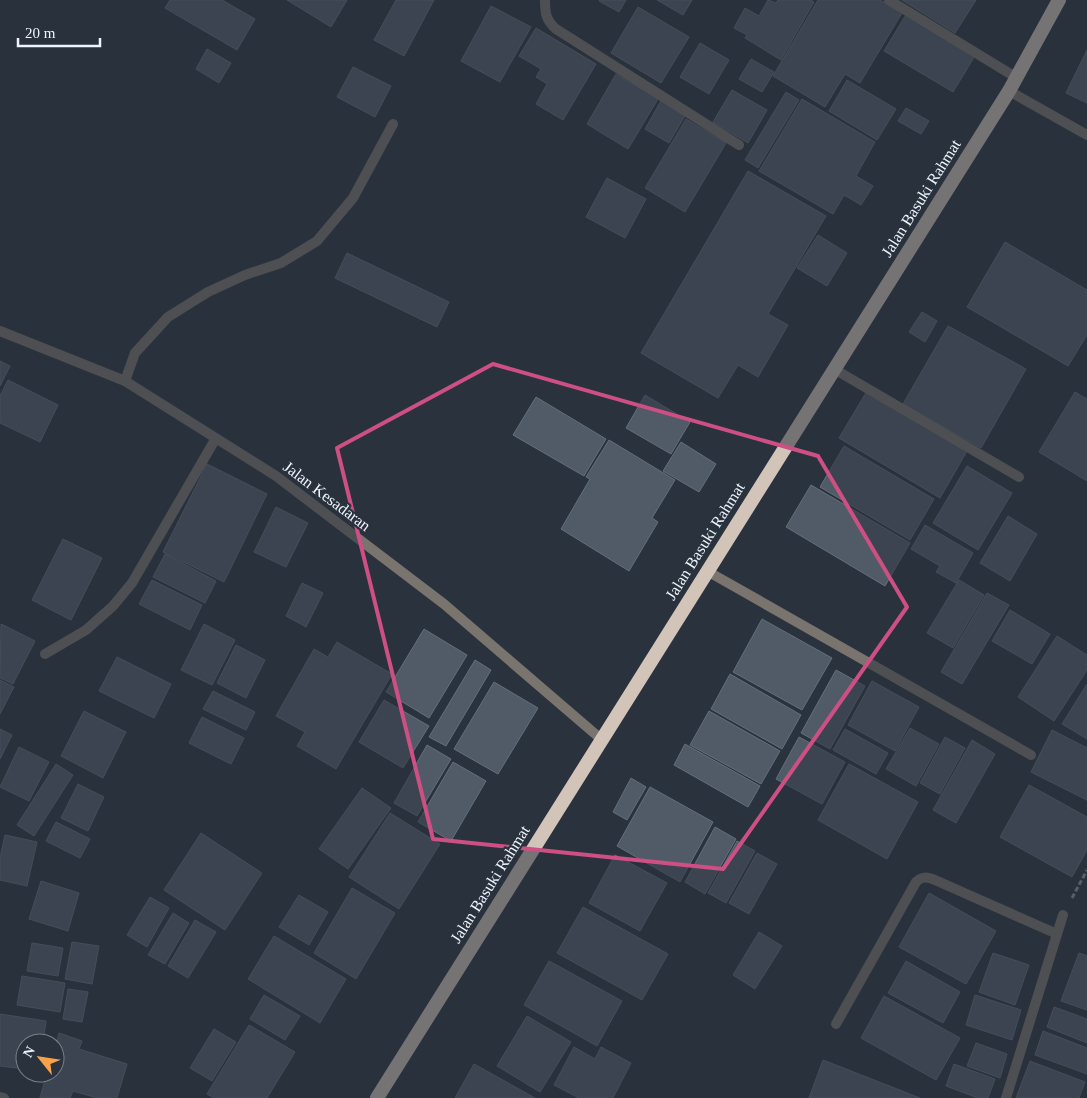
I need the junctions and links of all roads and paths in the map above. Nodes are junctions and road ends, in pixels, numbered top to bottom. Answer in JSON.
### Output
{"nodes":[{"id":1,"x":545,"y":0,"type":"edge"},
{"id":2,"x":889,"y":0,"type":"edge"},
{"id":3,"x":1059,"y":0,"type":"edge"},
{"id":4,"x":1017,"y":78,"type":"junction"},
{"id":5,"x":1009,"y":91,"type":"junction"},
{"id":6,"x":393,"y":124,"type":"dead end"},
{"id":7,"x":1087,"y":136,"type":"edge"},
{"id":8,"x":738,"y":145,"type":"dead end"},
{"id":9,"x":0,"y":332,"type":"edge"},
{"id":10,"x":834,"y":369,"type":"junction"},
{"id":11,"x":125,"y":382,"type":"junction"},
{"id":12,"x":216,"y":438,"type":"junction"},
{"id":13,"x":1018,"y":477,"type":"dead end"},
{"id":14,"x":707,"y":571,"type":"junction"},
{"id":15,"x":46,"y":654,"type":"dead end"},
{"id":16,"x":601,"y":739,"type":"junction"},
{"id":17,"x":1031,"y":755,"type":"dead end"},
{"id":18,"x":1087,"y":870,"type":"edge"},
{"id":19,"x":1064,"y":915,"type":"joint"},
{"id":20,"x":1057,"y":934,"type":"junction"},
{"id":21,"x":836,"y":1024,"type":"dead end"},
{"id":22,"x":0,"y":1097,"type":"edge"},
{"id":23,"x":4,"y":1098,"type":"edge"},
{"id":24,"x":377,"y":1098,"type":"edge"},
{"id":25,"x":1006,"y":1098,"type":"edge"}],
"edges":[{"from":1,"to":8,"type":"street"},
{"from":2,"to":4,"type":"street"},
{"from":3,"to":4,"type":"highway","name":"Jalan Basuki Rahmat"},
{"from":4,"to":5,"type":"highway","name":"Jalan Basuki Rahmat"},
{"from":5,"to":7,"type":"street"},
{"from":5,"to":10,"type":"highway","name":"Jalan Basuki Rahmat"},
{"from":6,"to":11,"type":"street"},
{"from":9,"to":11,"type":"street","name":"Jalan Kesadaran"},
{"from":10,"to":13,"type":"street"},
{"from":10,"to":14,"type":"highway","name":"Jalan Basuki Rahmat"},
{"from":11,"to":12,"type":"street","name":"Jalan Kesadaran"},
{"from":12,"to":15,"type":"street"},
{"from":12,"to":16,"type":"street","name":"Jalan Kesadaran"},
{"from":14,"to":16,"type":"highway","name":"Jalan Basuki Rahmat"},
{"from":14,"to":17,"type":"street"},
{"from":16,"to":24,"type":"highway","name":"Jalan Basuki Rahmat"},
{"from":18,"to":19,"type":"path"},
{"from":19,"to":20,"type":"street"},
{"from":20,"to":21,"type":"street"},
{"from":20,"to":25,"type":"street"},
{"from":22,"to":23,"type":"street"}]}
